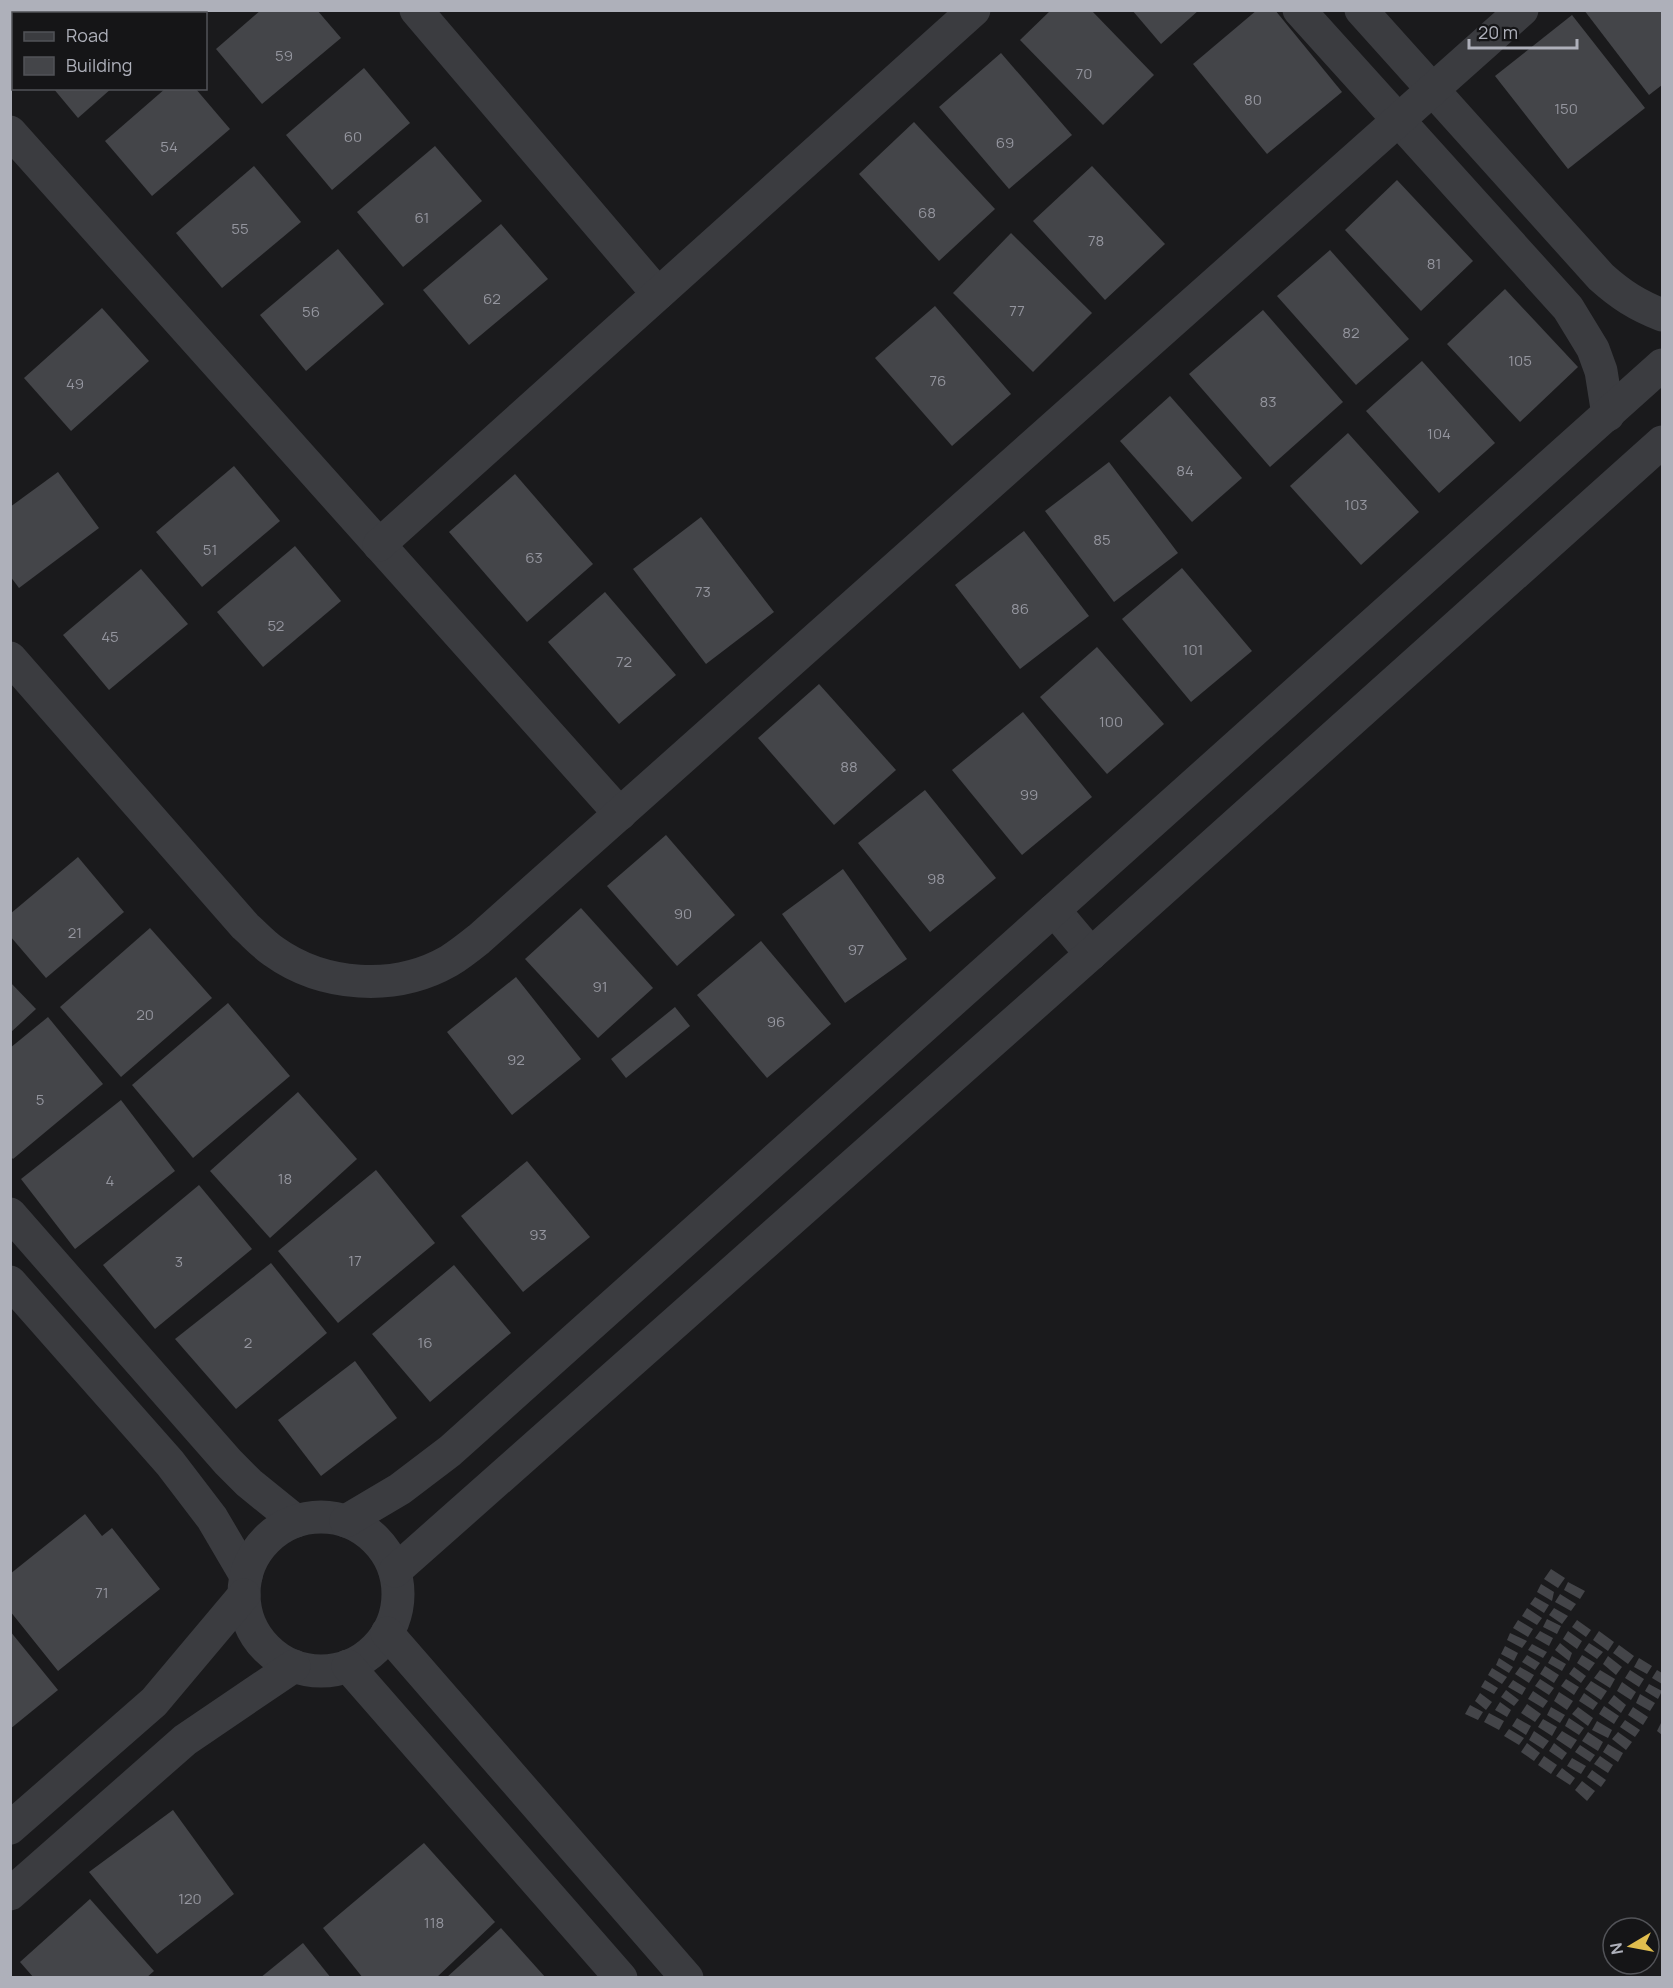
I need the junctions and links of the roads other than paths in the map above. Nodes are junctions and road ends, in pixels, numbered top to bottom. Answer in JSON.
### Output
{"nodes":[{"id":1,"x":416,"y":10,"type":"edge"},
{"id":2,"x":974,"y":10,"type":"edge"},
{"id":3,"x":1299,"y":10,"type":"edge"},
{"id":4,"x":1361,"y":10,"type":"edge"},
{"id":5,"x":1522,"y":10,"type":"edge"},
{"id":6,"x":1432,"y":90,"type":"junction"},
{"id":7,"x":1398,"y":120,"type":"junction"},
{"id":8,"x":10,"y":132,"type":"edge"},
{"id":9,"x":658,"y":294,"type":"junction"},
{"id":10,"x":1662,"y":315,"type":"edge"},
{"id":11,"x":1662,"y":365,"type":"edge"},
{"id":12,"x":1608,"y":415,"type":"junction"},
{"id":13,"x":1662,"y":442,"type":"edge"},
{"id":14,"x":380,"y":544,"type":"junction"},
{"id":15,"x":10,"y":658,"type":"edge"},
{"id":16,"x":620,"y":814,"type":"junction"},
{"id":17,"x":1054,"y":910,"type":"junction"},
{"id":18,"x":1091,"y":954,"type":"junction"},
{"id":19,"x":10,"y":1214,"type":"edge"},
{"id":20,"x":10,"y":1282,"type":"edge"},
{"id":21,"x":296,"y":1521,"type":"junction"},
{"id":22,"x":346,"y":1521,"type":"junction"},
{"id":23,"x":395,"y":1571,"type":"junction"},
{"id":24,"x":245,"y":1586,"type":"junction"},
{"id":25,"x":387,"y":1633,"type":"junction"},
{"id":26,"x":294,"y":1666,"type":"junction"},
{"id":27,"x":348,"y":1666,"type":"junction"},
{"id":28,"x":10,"y":1828,"type":"edge"},
{"id":29,"x":10,"y":1894,"type":"edge"},
{"id":30,"x":621,"y":1977,"type":"edge"},
{"id":31,"x":687,"y":1977,"type":"edge"}],
"edges":[{"from":1,"to":9,"type":"street"},
{"from":2,"to":9,"type":"street"},
{"from":3,"to":7,"type":"street"},
{"from":4,"to":6,"type":"street"},
{"from":5,"to":6,"type":"street"},
{"from":6,"to":7,"type":"street"},
{"from":6,"to":10,"type":"street"},
{"from":7,"to":12,"type":"street"},
{"from":7,"to":16,"type":"street"},
{"from":8,"to":14,"type":"street"},
{"from":9,"to":14,"type":"street"},
{"from":11,"to":12,"type":"street"},
{"from":12,"to":17,"type":"street"},
{"from":13,"to":18,"type":"street"},
{"from":14,"to":16,"type":"street"},
{"from":15,"to":16,"type":"street"},
{"from":17,"to":18,"type":"street"},
{"from":17,"to":22,"type":"street"},
{"from":18,"to":23,"type":"street"},
{"from":19,"to":21,"type":"street"},
{"from":20,"to":24,"type":"street"},
{"from":21,"to":22,"type":"street"},
{"from":21,"to":24,"type":"street"},
{"from":22,"to":23,"type":"street"},
{"from":23,"to":25,"type":"street"},
{"from":24,"to":26,"type":"street"},
{"from":24,"to":28,"type":"street"},
{"from":25,"to":27,"type":"street"},
{"from":25,"to":31,"type":"street"},
{"from":26,"to":27,"type":"street"},
{"from":26,"to":29,"type":"street"},
{"from":27,"to":30,"type":"street"}]}
